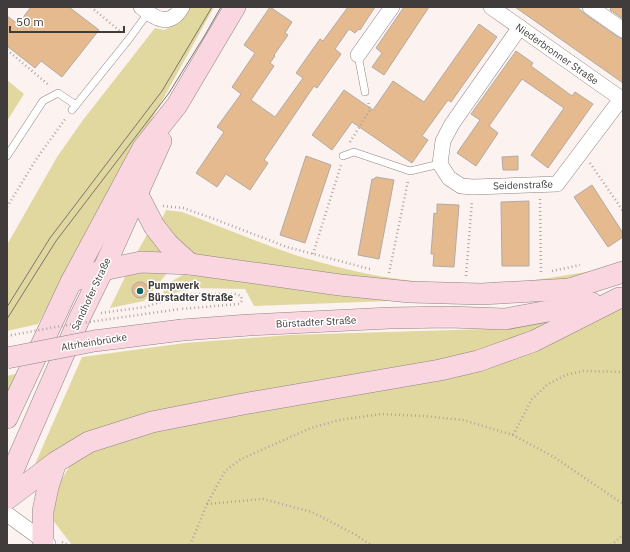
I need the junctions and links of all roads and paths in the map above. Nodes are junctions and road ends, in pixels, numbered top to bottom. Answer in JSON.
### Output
{"nodes":[{"id":1,"x":91,"y":7,"type":"edge"},
{"id":2,"x":182,"y":7,"type":"edge"},
{"id":3,"x":235,"y":7,"type":"edge"},
{"id":4,"x":392,"y":7,"type":"edge"},
{"id":5,"x":491,"y":7,"type":"edge"},
{"id":6,"x":590,"y":7,"type":"edge"},
{"id":7,"x":144,"y":10,"type":"edge"},
{"id":8,"x":520,"y":27,"type":"junction"},
{"id":9,"x":623,"y":30,"type":"edge"},
{"id":10,"x":129,"y":39,"type":"junction"},
{"id":11,"x":7,"y":50,"type":"edge"},
{"id":12,"x":358,"y":55,"type":"joint"},
{"id":13,"x":365,"y":92,"type":"joint"},
{"id":14,"x":58,"y":93,"type":"junction"},
{"id":15,"x":622,"y":99,"type":"edge"},
{"id":16,"x":177,"y":105,"type":"junction"},
{"id":17,"x":74,"y":107,"type":"junction"},
{"id":18,"x":580,"y":155,"type":"junction"},
{"id":19,"x":7,"y":156,"type":"edge"},
{"id":20,"x":343,"y":156,"type":"junction"},
{"id":21,"x":440,"y":164,"type":"junction"},
{"id":22,"x":410,"y":171,"type":"junction"},
{"id":23,"x":540,"y":185,"type":"junction"},
{"id":24,"x":473,"y":187,"type":"junction"},
{"id":25,"x":137,"y":193,"type":"junction"},
{"id":26,"x":163,"y":206,"type":"dead end"},
{"id":27,"x":7,"y":207,"type":"edge"},
{"id":28,"x":623,"y":212,"type":"edge"},
{"id":29,"x":313,"y":254,"type":"junction"},
{"id":30,"x":190,"y":264,"type":"junction"},
{"id":31,"x":583,"y":265,"type":"dead end"},
{"id":32,"x":373,"y":269,"type":"dead end"},
{"id":33,"x":102,"y":270,"type":"junction"},
{"id":34,"x":623,"y":272,"type":"edge"},
{"id":35,"x":541,"y":273,"type":"junction"},
{"id":36,"x":397,"y":274,"type":"dead end"},
{"id":37,"x":534,"y":274,"type":"dead end"},
{"id":38,"x":466,"y":279,"type":"dead end"},
{"id":39,"x":71,"y":282,"type":"junction"},
{"id":40,"x":571,"y":289,"type":"junction"},
{"id":41,"x":621,"y":297,"type":"edge"},
{"id":42,"x":180,"y":309,"type":"dead end"},
{"id":43,"x":98,"y":314,"type":"dead end"},
{"id":44,"x":450,"y":317,"type":"junction"},
{"id":45,"x":182,"y":330,"type":"joint"},
{"id":46,"x":7,"y":358,"type":"edge"},
{"id":47,"x":623,"y":372,"type":"edge"},
{"id":48,"x":7,"y":418,"type":"edge"},
{"id":49,"x":513,"y":435,"type":"junction"},
{"id":50,"x":56,"y":462,"type":"junction"},
{"id":51,"x":7,"y":484,"type":"edge"},
{"id":52,"x":7,"y":499,"type":"edge"},
{"id":53,"x":207,"y":504,"type":"junction"},
{"id":54,"x":623,"y":504,"type":"edge"},
{"id":55,"x":7,"y":514,"type":"edge"},
{"id":56,"x":623,"y":535,"type":"edge"},
{"id":57,"x":44,"y":543,"type":"edge"},
{"id":58,"x":190,"y":545,"type":"edge"},
{"id":59,"x":371,"y":545,"type":"edge"},
{"id":60,"x":611,"y":545,"type":"edge"}],
"edges":[{"from":1,"to":10,"type":"path"},
{"from":2,"to":7,"type":"street"},
{"from":3,"to":16,"type":"main road","name":"Sandhofer Straße"},
{"from":4,"to":12,"type":"street"},
{"from":5,"to":8,"type":"street","name":"Niederbronner Straße"},
{"from":6,"to":9,"type":"street"},
{"from":7,"to":10,"type":"lane"},
{"from":8,"to":15,"type":"street","name":"Niederbronner Straße"},
{"from":8,"to":21,"type":"street"},
{"from":10,"to":17,"type":"lane"},
{"from":11,"to":14,"type":"path"},
{"from":12,"to":13,"type":"lane"},
{"from":13,"to":20,"type":"path"},
{"from":14,"to":17,"type":"lane"},
{"from":14,"to":19,"type":"lane"},
{"from":15,"to":18,"type":"street","name":"Seidenstraße"},
{"from":16,"to":25,"type":"main road","name":"Sandhofer Straße"},
{"from":16,"to":39,"type":"main road","name":"Sandhofer Straße"},
{"from":17,"to":27,"type":"path"},
{"from":18,"to":23,"type":"street","name":"Seidenstraße"},
{"from":18,"to":28,"type":"path"},
{"from":20,"to":22,"type":"lane"},
{"from":20,"to":29,"type":"path"},
{"from":21,"to":22,"type":"lane"},
{"from":21,"to":24,"type":"street","name":"Seidenstraße"},
{"from":22,"to":36,"type":"path"},
{"from":23,"to":24,"type":"street","name":"Seidenstraße"},
{"from":23,"to":35,"type":"path"},
{"from":24,"to":38,"type":"path"},
{"from":25,"to":30,"type":"main road"},
{"from":25,"to":33,"type":"main road","name":"Sandhofer Straße"},
{"from":26,"to":29,"type":"path"},
{"from":29,"to":32,"type":"path"},
{"from":30,"to":33,"type":"main road"},
{"from":30,"to":40,"type":"main road"},
{"from":31,"to":35,"type":"path"},
{"from":33,"to":39,"type":"main road"},
{"from":33,"to":51,"type":"main road","name":"Sandhofer Straße"},
{"from":34,"to":40,"type":"main road","name":"Bürstadter Straße"},
{"from":35,"to":37,"type":"path"},
{"from":39,"to":48,"type":"main road","name":"Sandhofer Straße"},
{"from":40,"to":44,"type":"main road","name":"Bürstadter Straße"},
{"from":41,"to":44,"type":"main road","name":"Bürstadter Straße"},
{"from":41,"to":50,"type":"main road"},
{"from":42,"to":43,"type":"path"},
{"from":44,"to":45,"type":"main road","name":"Bürstadter Straße"},
{"from":45,"to":46,"type":"main road","name":"Altrheinbrücke","bridge":true},
{"from":47,"to":49,"type":"path"},
{"from":49,"to":53,"type":"path"},
{"from":49,"to":54,"type":"path"},
{"from":50,"to":52,"type":"main road"},
{"from":50,"to":57,"type":"main road"},
{"from":53,"to":58,"type":"path"},
{"from":53,"to":59,"type":"path"},
{"from":55,"to":57,"type":"street"},
{"from":56,"to":60,"type":"path"}]}
